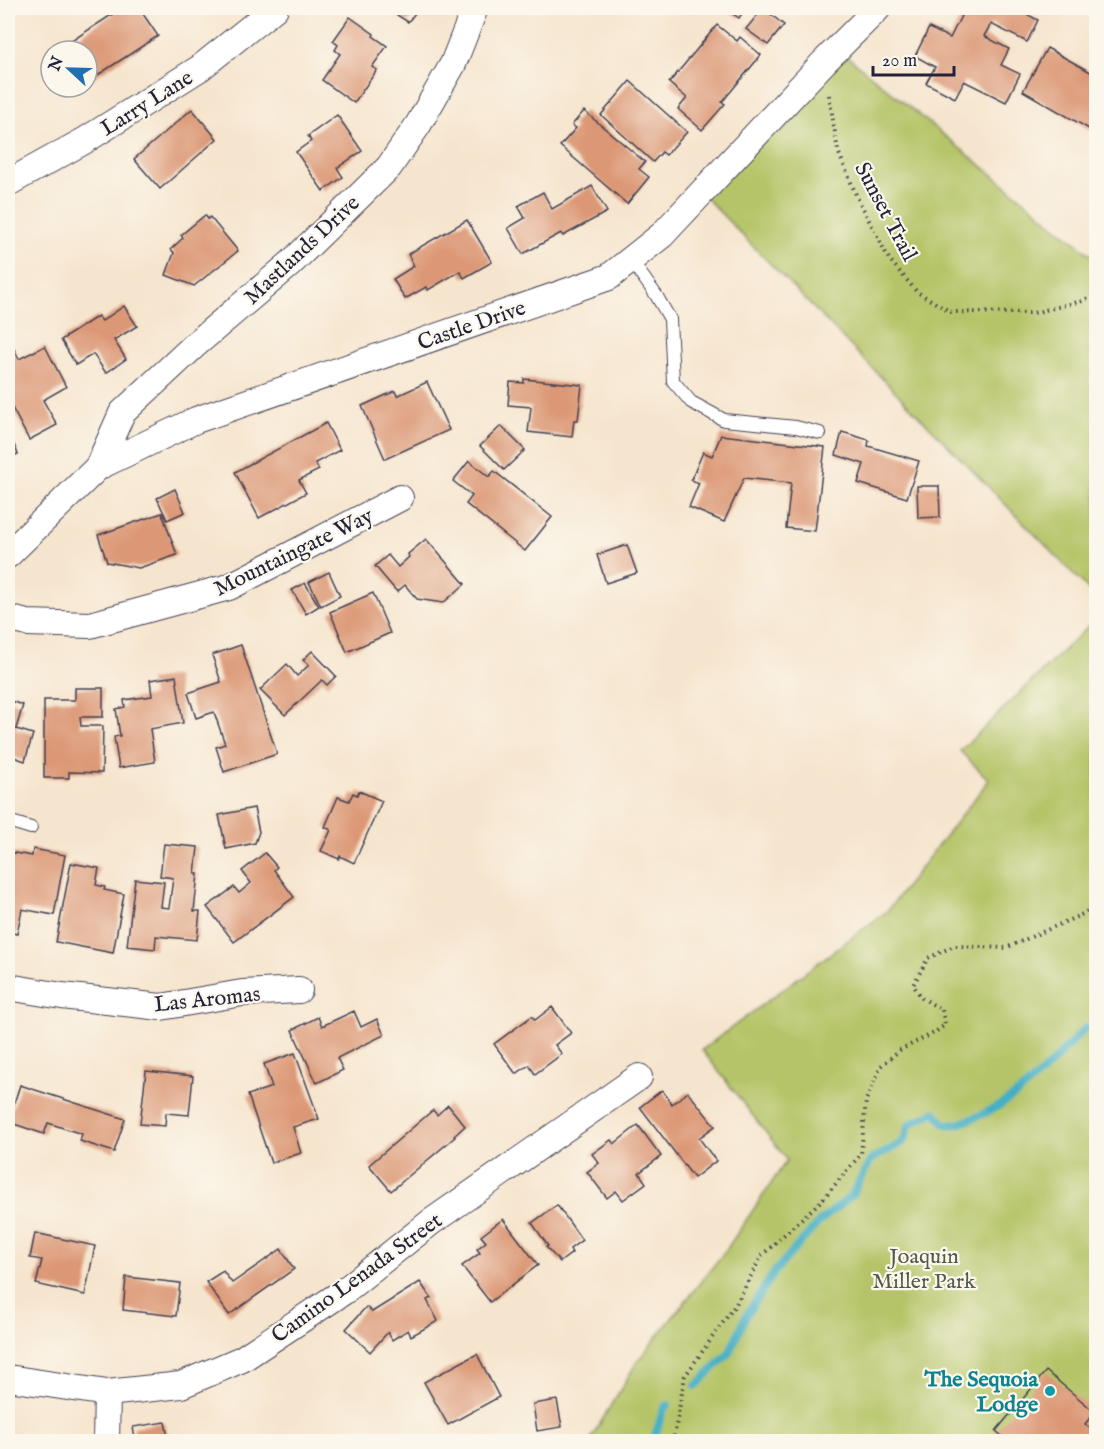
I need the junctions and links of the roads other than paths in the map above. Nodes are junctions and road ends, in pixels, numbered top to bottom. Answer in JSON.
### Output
{"nodes":[{"id":1,"x":276,"y":8,"type":"edge"},
{"id":2,"x":475,"y":8,"type":"edge"},
{"id":3,"x":878,"y":8,"type":"edge"},
{"id":4,"x":8,"y":183,"type":"edge"},
{"id":5,"x":631,"y":260,"type":"junction"},
{"id":6,"x":820,"y":433,"type":"dead end"},
{"id":7,"x":98,"y":467,"type":"junction"},
{"id":8,"x":400,"y":498,"type":"dead end"},
{"id":9,"x":8,"y":555,"type":"edge"},
{"id":10,"x":8,"y":618,"type":"edge"},
{"id":11,"x":8,"y":821,"type":"edge"},
{"id":12,"x":31,"y":828,"type":"dead end"},
{"id":13,"x":8,"y":987,"type":"edge"},
{"id":14,"x":300,"y":990,"type":"dead end"},
{"id":15,"x":639,"y":1077,"type":"dead end"},
{"id":16,"x":8,"y":1378,"type":"edge"},
{"id":17,"x":107,"y":1393,"type":"junction"},
{"id":18,"x":106,"y":1442,"type":"edge"}],
"edges":[{"from":1,"to":4,"type":"street","name":"Larry Lane"},
{"from":2,"to":7,"type":"street","name":"Mastlands Drive"},
{"from":3,"to":5,"type":"street","name":"Castle Drive"},
{"from":5,"to":6,"type":"lane"},
{"from":5,"to":7,"type":"street","name":"Castle Drive"},
{"from":7,"to":9,"type":"street","name":"Castle Drive"},
{"from":8,"to":10,"type":"street","name":"Mountaingate Way"},
{"from":11,"to":12,"type":"lane"},
{"from":13,"to":14,"type":"street","name":"Las Aromas"},
{"from":15,"to":17,"type":"street","name":"Camino Lenada Street"},
{"from":16,"to":17,"type":"street","name":"Camino Lenada Street"},
{"from":17,"to":18,"type":"street"}]}
